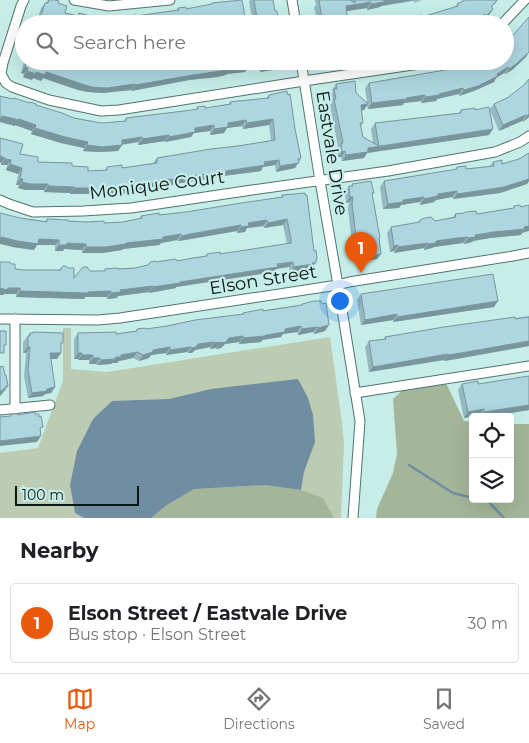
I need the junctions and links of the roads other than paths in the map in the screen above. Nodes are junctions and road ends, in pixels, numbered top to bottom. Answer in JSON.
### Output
{"nodes":[{"id":1,"x":24,"y":0,"type":"edge"},
{"id":2,"x":74,"y":0,"type":"edge"},
{"id":3,"x":170,"y":0,"type":"edge"},
{"id":4,"x":292,"y":0,"type":"edge"},
{"id":5,"x":525,"y":0,"type":"edge"},
{"id":6,"x":18,"y":15,"type":"edge"},
{"id":7,"x":294,"y":15,"type":"edge"},
{"id":8,"x":511,"y":15,"type":"edge"},
{"id":9,"x":15,"y":25,"type":"edge"},
{"id":10,"x":303,"y":70,"type":"edge"},
{"id":11,"x":379,"y":70,"type":"edge"},
{"id":12,"x":304,"y":81,"type":"junction"},
{"id":13,"x":529,"y":136,"type":"edge"},
{"id":14,"x":320,"y":181,"type":"junction"},
{"id":15,"x":0,"y":200,"type":"edge"},
{"id":16,"x":529,"y":253,"type":"edge"},
{"id":17,"x":338,"y":285,"type":"junction"},
{"id":18,"x":0,"y":319,"type":"edge"},
{"id":19,"x":15,"y":319,"type":"junction"},
{"id":20,"x":529,"y":366,"type":"edge"},
{"id":21,"x":355,"y":393,"type":"junction"},
{"id":22,"x":50,"y":405,"type":"dead end"},
{"id":23,"x":15,"y":409,"type":"junction"},
{"id":24,"x":0,"y":410,"type":"edge"},
{"id":25,"x":353,"y":518,"type":"edge"}],
"edges":[{"from":1,"to":6,"type":"street"},
{"from":2,"to":3,"type":"street"},
{"from":4,"to":7,"type":"street"},
{"from":5,"to":8,"type":"street"},
{"from":9,"to":12,"type":"street"},
{"from":10,"to":12,"type":"street","name":"Eastvale Drive"},
{"from":11,"to":12,"type":"street"},
{"from":12,"to":14,"type":"street","name":"Eastvale Drive"},
{"from":13,"to":14,"type":"street","name":"Monique Court"},
{"from":14,"to":15,"type":"street","name":"Monique Court"},
{"from":14,"to":17,"type":"street","name":"Eastvale Drive"},
{"from":16,"to":17,"type":"street","name":"Elson Street"},
{"from":17,"to":19,"type":"street","name":"Elson Street"},
{"from":17,"to":21,"type":"street","name":"Eastvale Drive"},
{"from":18,"to":19,"type":"street","name":"Elson Street"},
{"from":19,"to":23,"type":"street"},
{"from":20,"to":21,"type":"street"},
{"from":21,"to":25,"type":"street","name":"Eastvale Drive"},
{"from":22,"to":23,"type":"street"},
{"from":23,"to":24,"type":"street"}]}
